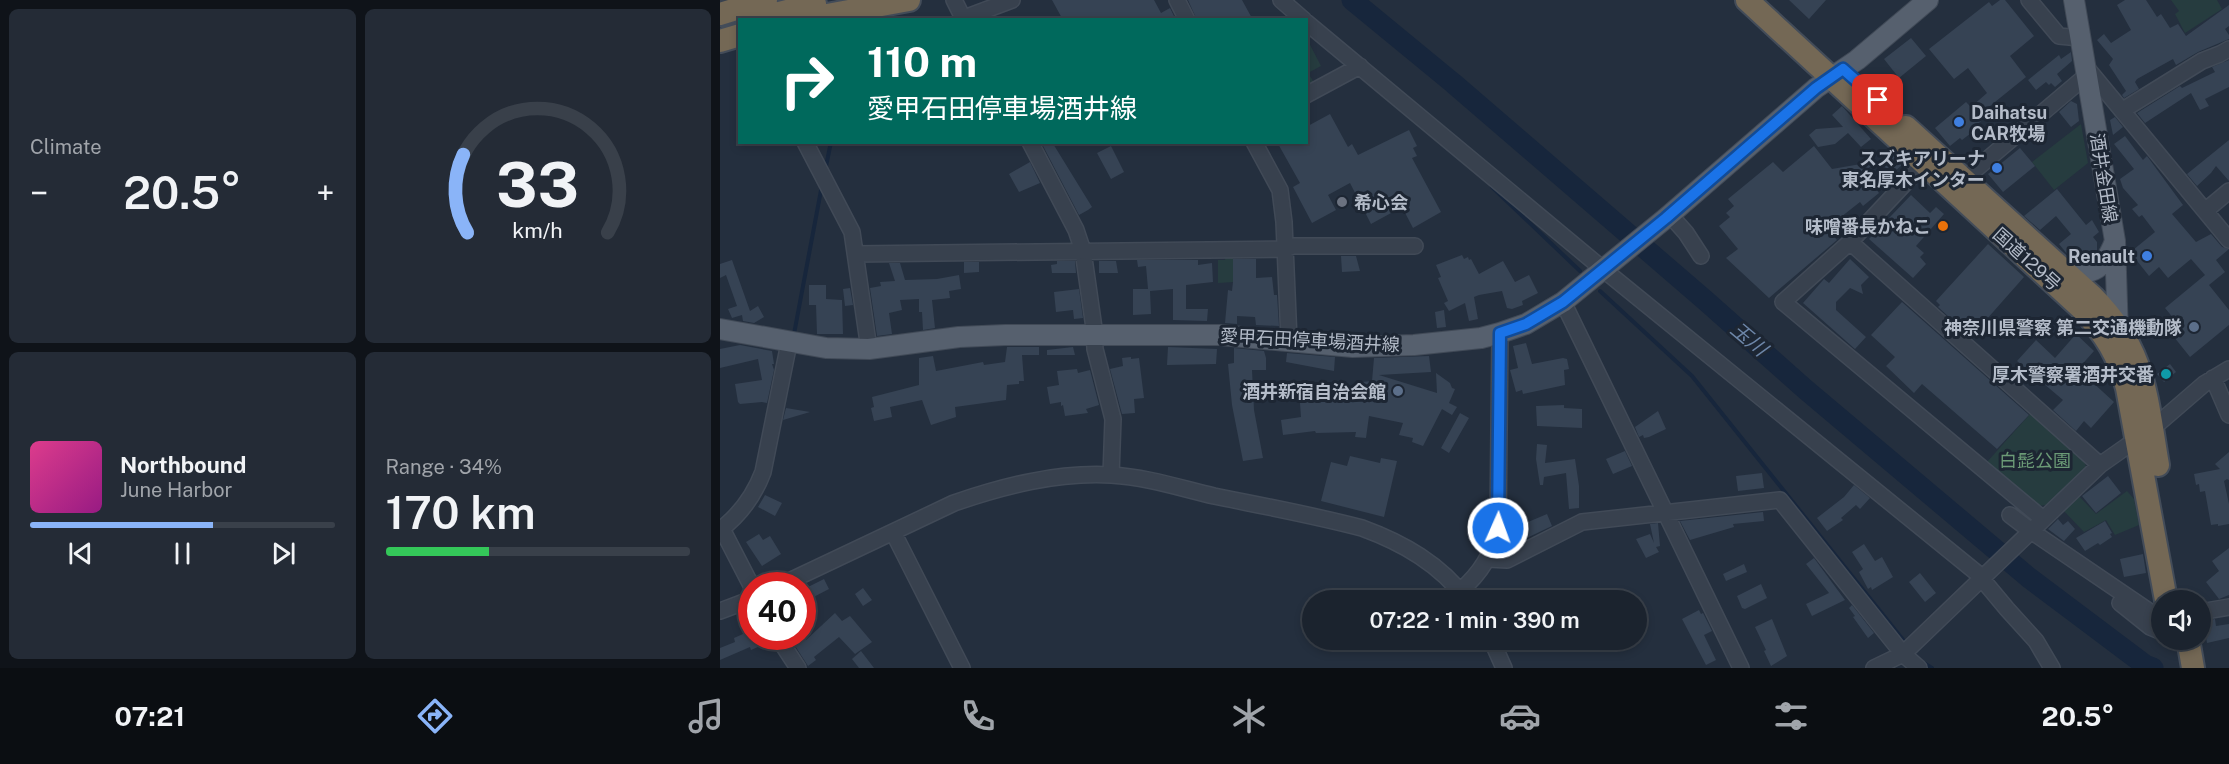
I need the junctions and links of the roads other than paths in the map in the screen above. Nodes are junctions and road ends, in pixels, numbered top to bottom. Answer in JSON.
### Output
{"nodes":[{"id":1,"x":766,"y":0,"type":"edge"},
{"id":2,"x":909,"y":0,"type":"edge"},
{"id":3,"x":954,"y":0,"type":"edge"},
{"id":4,"x":1012,"y":0,"type":"edge"},
{"id":5,"x":1177,"y":0,"type":"edge"},
{"id":6,"x":1281,"y":0,"type":"edge"},
{"id":7,"x":1747,"y":0,"type":"edge"},
{"id":8,"x":1767,"y":0,"type":"edge"},
{"id":9,"x":1928,"y":0,"type":"edge"},
{"id":10,"x":2029,"y":0,"type":"edge"},
{"id":11,"x":2074,"y":0,"type":"edge"},
{"id":12,"x":834,"y":7,"type":"edge"},
{"id":13,"x":720,"y":14,"type":"edge"},
{"id":14,"x":765,"y":18,"type":"edge"},
{"id":15,"x":805,"y":18,"type":"edge"},
{"id":16,"x":962,"y":18,"type":"edge"},
{"id":17,"x":965,"y":18,"type":"edge"},
{"id":18,"x":1186,"y":18,"type":"edge"},
{"id":19,"x":1302,"y":18,"type":"edge"},
{"id":20,"x":1308,"y":23,"type":"edge"},
{"id":21,"x":738,"y":24,"type":"edge"},
{"id":22,"x":720,"y":29,"type":"edge"},
{"id":23,"x":738,"y":36,"type":"edge"},
{"id":24,"x":2080,"y":38,"type":"junction"},
{"id":25,"x":720,"y":41,"type":"edge"},
{"id":26,"x":2229,"y":49,"type":"edge"},
{"id":27,"x":1360,"y":66,"type":"junction"},
{"id":28,"x":2086,"y":71,"type":"junction"},
{"id":29,"x":1837,"y":73,"type":"junction"},
{"id":30,"x":1308,"y":94,"type":"edge"},
{"id":31,"x":2123,"y":110,"type":"junction"},
{"id":32,"x":806,"y":144,"type":"edge"},
{"id":33,"x":1031,"y":144,"type":"edge"},
{"id":34,"x":1255,"y":144,"type":"edge"},
{"id":35,"x":1923,"y":164,"type":"junction"},
{"id":36,"x":1963,"y":180,"type":"junction"},
{"id":37,"x":2229,"y":191,"type":"edge"},
{"id":38,"x":2205,"y":211,"type":"junction"},
{"id":39,"x":1668,"y":216,"type":"junction"},
{"id":40,"x":2229,"y":240,"type":"edge"},
{"id":41,"x":1850,"y":242,"type":"junction"},
{"id":42,"x":2115,"y":242,"type":"junction"},
{"id":43,"x":1415,"y":246,"type":"dead end"},
{"id":44,"x":1285,"y":249,"type":"junction"},
{"id":45,"x":1083,"y":251,"type":"junction"},
{"id":46,"x":856,"y":254,"type":"junction"},
{"id":47,"x":1701,"y":256,"type":"dead end"},
{"id":48,"x":1610,"y":265,"type":"junction"},
{"id":49,"x":2066,"y":272,"type":"junction"},
{"id":50,"x":1563,"y":302,"type":"junction"},
{"id":51,"x":2118,"y":327,"type":"junction"},
{"id":52,"x":720,"y":329,"type":"edge"},
{"id":53,"x":1500,"y":333,"type":"junction"},
{"id":54,"x":1094,"y":334,"type":"junction"},
{"id":55,"x":1289,"y":340,"type":"junction"},
{"id":56,"x":789,"y":343,"type":"junction"},
{"id":57,"x":869,"y":349,"type":"junction"},
{"id":58,"x":2119,"y":358,"type":"junction"},
{"id":59,"x":2229,"y":369,"type":"edge"},
{"id":60,"x":2213,"y":378,"type":"junction"},
{"id":61,"x":2229,"y":415,"type":"edge"},
{"id":62,"x":2145,"y":432,"type":"junction"},
{"id":63,"x":2100,"y":465,"type":"junction"},
{"id":64,"x":1111,"y":475,"type":"junction"},
{"id":65,"x":1666,"y":512,"type":"junction"},
{"id":66,"x":2010,"y":515,"type":"dead end"},
{"id":67,"x":2043,"y":519,"type":"junction"},
{"id":68,"x":721,"y":529,"type":"edge"},
{"id":69,"x":893,"y":532,"type":"junction"},
{"id":70,"x":2029,"y":534,"type":"junction"},
{"id":71,"x":1488,"y":559,"type":"junction"},
{"id":72,"x":744,"y":572,"type":"edge"},
{"id":73,"x":808,"y":572,"type":"edge"},
{"id":74,"x":1984,"y":576,"type":"junction"},
{"id":75,"x":2101,"y":579,"type":"junction"},
{"id":76,"x":1458,"y":590,"type":"edge"},
{"id":77,"x":1467,"y":590,"type":"edge"},
{"id":78,"x":2159,"y":590,"type":"edge"},
{"id":79,"x":2179,"y":590,"type":"edge"},
{"id":80,"x":2151,"y":603,"type":"edge"},
{"id":81,"x":738,"y":604,"type":"edge"},
{"id":82,"x":2229,"y":607,"type":"edge"},
{"id":83,"x":2211,"y":610,"type":"edge"},
{"id":84,"x":720,"y":611,"type":"edge"},
{"id":85,"x":2151,"y":628,"type":"edge"},
{"id":86,"x":786,"y":650,"type":"edge"},
{"id":87,"x":1496,"y":650,"type":"edge"},
{"id":88,"x":1903,"y":654,"type":"junction"},
{"id":89,"x":798,"y":668,"type":"edge"},
{"id":90,"x":962,"y":668,"type":"edge"},
{"id":91,"x":1504,"y":668,"type":"edge"},
{"id":92,"x":1741,"y":668,"type":"edge"},
{"id":93,"x":1874,"y":668,"type":"edge"},
{"id":94,"x":1919,"y":668,"type":"edge"},
{"id":95,"x":2052,"y":668,"type":"edge"}],
"edges":[{"from":1,"to":13,"type":"highway"},
{"from":2,"to":12,"type":"highway"},
{"from":3,"to":16,"type":"street"},
{"from":4,"to":17,"type":"street"},
{"from":5,"to":18,"type":"street"},
{"from":6,"to":19,"type":"street"},
{"from":7,"to":29,"type":"highway","name":"国道129号"},
{"from":8,"to":29,"type":"highway","name":"国道129号"},
{"from":9,"to":29,"type":"main road","name":"愛甲石田停車場酒井線"},
{"from":10,"to":24,"type":"street"},
{"from":11,"to":24,"type":"main road","name":"酒井金田線"},
{"from":12,"to":14,"type":"highway"},
{"from":12,"to":15,"type":"highway"},
{"from":20,"to":27,"type":"street"},
{"from":21,"to":22,"type":"highway"},
{"from":23,"to":25,"type":"highway"},
{"from":24,"to":28,"type":"main road","name":"酒井金田線"},
{"from":26,"to":31,"type":"street"},
{"from":27,"to":30,"type":"street"},
{"from":27,"to":48,"type":"street"},
{"from":28,"to":31,"type":"street"},
{"from":28,"to":36,"type":"street"},
{"from":28,"to":42,"type":"main road","name":"酒井金田線"},
{"from":29,"to":35,"type":"highway","name":"国道129号"},
{"from":29,"to":36,"type":"highway","name":"国道129号"},
{"from":29,"to":39,"type":"main road","name":"愛甲石田停車場酒井線"},
{"from":31,"to":38,"type":"street"},
{"from":32,"to":46,"type":"street"},
{"from":33,"to":45,"type":"street"},
{"from":34,"to":44,"type":"street"},
{"from":35,"to":41,"type":"street"},
{"from":35,"to":58,"type":"highway","name":"国道129号"},
{"from":36,"to":49,"type":"highway","name":"国道129号"},
{"from":37,"to":38,"type":"street"},
{"from":38,"to":40,"type":"street"},
{"from":39,"to":47,"type":"street"},
{"from":39,"to":48,"type":"main road","name":"愛甲石田停車場酒井線"},
{"from":41,"to":63,"type":"street"},
{"from":41,"to":67,"type":"street"},
{"from":42,"to":49,"type":"main road"},
{"from":42,"to":51,"type":"main road","name":"酒井金田線"},
{"from":43,"to":44,"type":"street"},
{"from":44,"to":45,"type":"street"},
{"from":44,"to":55,"type":"street"},
{"from":45,"to":46,"type":"street"},
{"from":45,"to":54,"type":"street"},
{"from":46,"to":57,"type":"street"},
{"from":48,"to":50,"type":"main road","name":"愛甲石田停車場酒井線"},
{"from":48,"to":74,"type":"street"},
{"from":49,"to":51,"type":"highway","name":"国道129号"},
{"from":50,"to":53,"type":"main road","name":"愛甲石田停車場酒井線"},
{"from":50,"to":65,"type":"street"},
{"from":51,"to":58,"type":"main road","name":"酒井金田線"},
{"from":51,"to":62,"type":"highway","name":"国道129号"},
{"from":52,"to":56,"type":"main road","name":"愛甲石田停車場酒井線"},
{"from":53,"to":55,"type":"main road","name":"愛甲石田停車場酒井線"},
{"from":53,"to":71,"type":"street"},
{"from":54,"to":55,"type":"main road","name":"愛甲石田停車場酒井線"},
{"from":54,"to":57,"type":"main road","name":"愛甲石田停車場酒井線"},
{"from":54,"to":64,"type":"street"},
{"from":56,"to":57,"type":"main road","name":"愛甲石田停車場酒井線"},
{"from":56,"to":68,"type":"street"},
{"from":58,"to":62,"type":"highway","name":"国道129号"},
{"from":59,"to":60,"type":"street"},
{"from":60,"to":61,"type":"street"},
{"from":60,"to":62,"type":"street"},
{"from":62,"to":63,"type":"street"},
{"from":62,"to":78,"type":"highway","name":"国道129号"},
{"from":62,"to":79,"type":"highway","name":"国道129号"},
{"from":63,"to":67,"type":"street"},
{"from":64,"to":69,"type":"street"},
{"from":64,"to":76,"type":"street"},
{"from":65,"to":71,"type":"street"},
{"from":65,"to":88,"type":"street"},
{"from":65,"to":92,"type":"street"},
{"from":66,"to":70,"type":"street"},
{"from":67,"to":70,"type":"street"},
{"from":68,"to":72,"type":"street"},
{"from":69,"to":73,"type":"street"},
{"from":69,"to":90,"type":"street"},
{"from":70,"to":74,"type":"street"},
{"from":70,"to":75,"type":"street"},
{"from":71,"to":77,"type":"street"},
{"from":74,"to":88,"type":"street"},
{"from":74,"to":95,"type":"street"},
{"from":75,"to":80,"type":"street"},
{"from":75,"to":85,"type":"street"},
{"from":81,"to":84,"type":"street"},
{"from":82,"to":83,"type":"street"},
{"from":86,"to":89,"type":"street"},
{"from":87,"to":91,"type":"street"},
{"from":88,"to":93,"type":"street"},
{"from":88,"to":94,"type":"street"}]}
